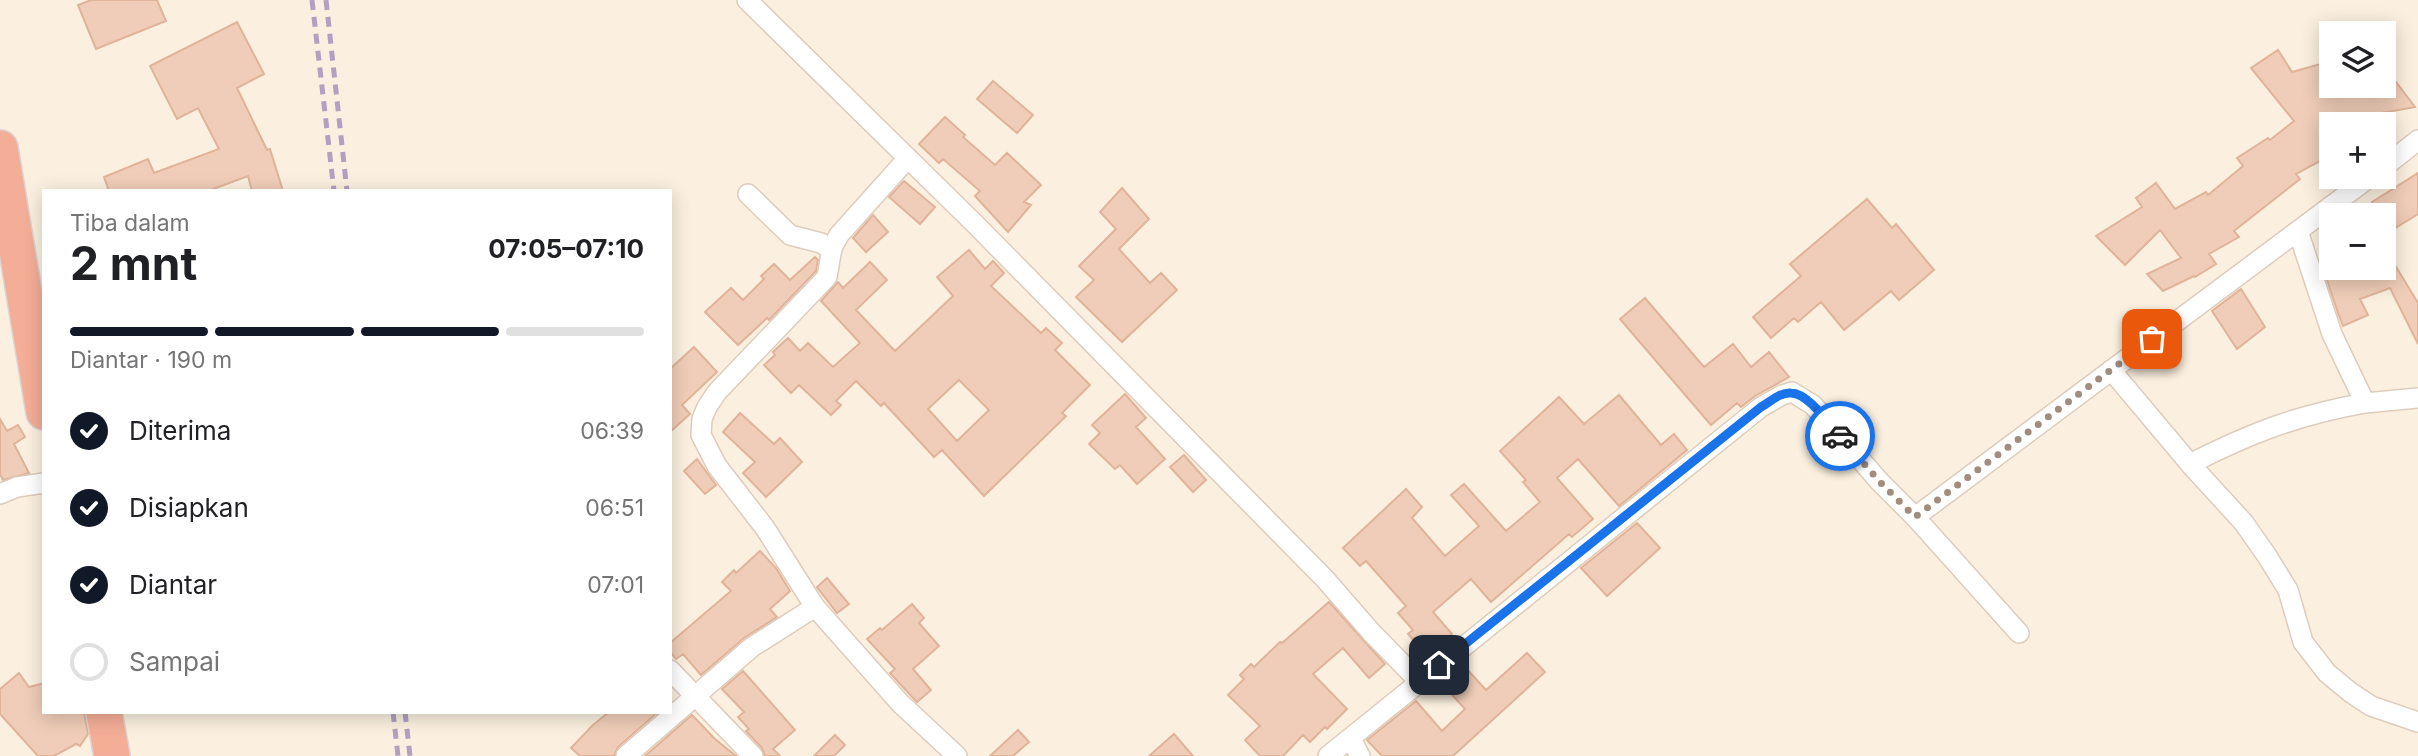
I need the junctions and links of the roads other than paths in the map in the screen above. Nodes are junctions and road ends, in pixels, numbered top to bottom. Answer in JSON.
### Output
{"nodes":[{"id":1,"x":747,"y":0,"type":"edge"},
{"id":2,"x":2418,"y":141,"type":"edge"},
{"id":3,"x":0,"y":148,"type":"edge"},
{"id":4,"x":908,"y":158,"type":"junction"},
{"id":5,"x":2396,"y":158,"type":"edge"},
{"id":6,"x":2354,"y":189,"type":"edge"},
{"id":7,"x":748,"y":194,"type":"dead end"},
{"id":8,"x":2298,"y":232,"type":"junction"},
{"id":9,"x":832,"y":250,"type":"junction"},
{"id":10,"x":2111,"y":370,"type":"junction"},
{"id":11,"x":2418,"y":398,"type":"edge"},
{"id":12,"x":42,"y":400,"type":"edge"},
{"id":13,"x":2365,"y":403,"type":"junction"},
{"id":14,"x":2190,"y":464,"type":"junction"},
{"id":15,"x":42,"y":483,"type":"edge"},
{"id":16,"x":0,"y":494,"type":"edge"},
{"id":17,"x":1915,"y":517,"type":"junction"},
{"id":18,"x":815,"y":607,"type":"junction"},
{"id":19,"x":2019,"y":633,"type":"dead end"},
{"id":20,"x":672,"y":672,"type":"edge"},
{"id":21,"x":1419,"y":681,"type":"junction"},
{"id":22,"x":695,"y":695,"type":"junction"},
{"id":23,"x":104,"y":714,"type":"edge"},
{"id":24,"x":2418,"y":722,"type":"edge"},
{"id":25,"x":1356,"y":748,"type":"edge"},
{"id":26,"x":112,"y":756,"type":"edge"},
{"id":27,"x":626,"y":756,"type":"edge"},
{"id":28,"x":753,"y":756,"type":"edge"},
{"id":29,"x":957,"y":756,"type":"edge"},
{"id":30,"x":1328,"y":756,"type":"edge"}],
"edges":[{"from":1,"to":4,"type":"street"},
{"from":2,"to":5,"type":"street"},
{"from":3,"to":12,"type":"highway"},
{"from":4,"to":9,"type":"street"},
{"from":4,"to":21,"type":"street"},
{"from":6,"to":8,"type":"street"},
{"from":7,"to":9,"type":"street"},
{"from":8,"to":10,"type":"street"},
{"from":8,"to":13,"type":"street"},
{"from":9,"to":18,"type":"street"},
{"from":10,"to":14,"type":"street"},
{"from":10,"to":17,"type":"street"},
{"from":11,"to":13,"type":"street"},
{"from":13,"to":14,"type":"street"},
{"from":14,"to":24,"type":"street"},
{"from":15,"to":16,"type":"street"},
{"from":17,"to":19,"type":"street"},
{"from":17,"to":21,"type":"street"},
{"from":18,"to":22,"type":"street"},
{"from":18,"to":29,"type":"street"},
{"from":20,"to":22,"type":"street"},
{"from":21,"to":25,"type":"street"},
{"from":22,"to":27,"type":"street"},
{"from":22,"to":28,"type":"street"},
{"from":23,"to":26,"type":"highway"},
{"from":25,"to":30,"type":"street"}]}
